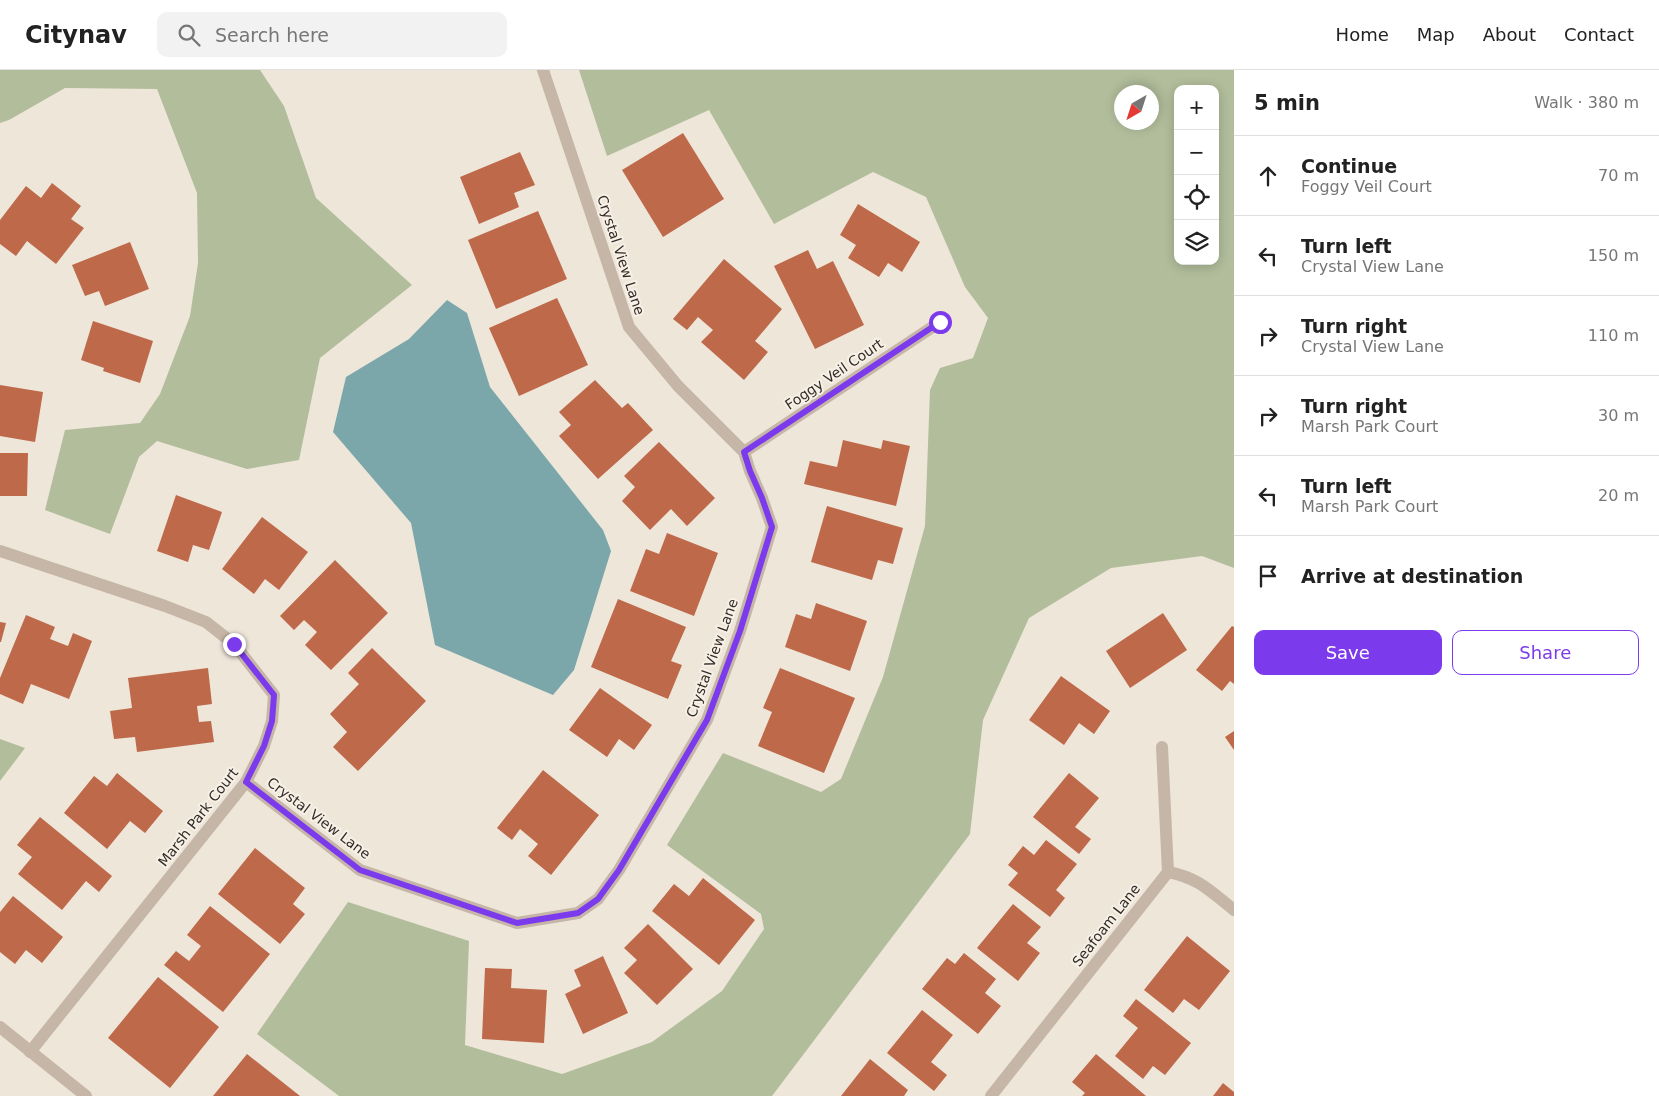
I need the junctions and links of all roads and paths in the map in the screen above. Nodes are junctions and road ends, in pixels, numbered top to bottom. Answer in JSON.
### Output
{"nodes":[{"id":1,"x":544,"y":70,"type":"edge"},
{"id":2,"x":940,"y":322,"type":"dead end"},
{"id":3,"x":744,"y":452,"type":"junction"},
{"id":4,"x":0,"y":551,"type":"edge"},
{"id":5,"x":1162,"y":747,"type":"dead end"},
{"id":6,"x":246,"y":782,"type":"junction"},
{"id":7,"x":1168,"y":872,"type":"junction"},
{"id":8,"x":1234,"y":910,"type":"edge"},
{"id":9,"x":0,"y":1027,"type":"edge"},
{"id":10,"x":30,"y":1052,"type":"junction"},
{"id":11,"x":86,"y":1096,"type":"edge"},
{"id":12,"x":991,"y":1096,"type":"edge"}],
"edges":[{"from":1,"to":3,"type":"street","name":"Crystal View Lane"},
{"from":2,"to":3,"type":"street","name":"Foggy Veil Court"},
{"from":3,"to":6,"type":"street","name":"Crystal View Lane"},
{"from":4,"to":6,"type":"street","name":"Marsh Park Court"},
{"from":5,"to":7,"type":"street"},
{"from":6,"to":10,"type":"street","name":"Marsh Park Court"},
{"from":7,"to":8,"type":"street"},
{"from":7,"to":12,"type":"street","name":"Seafoam Lane"},
{"from":9,"to":10,"type":"street"},
{"from":10,"to":11,"type":"street"}]}
